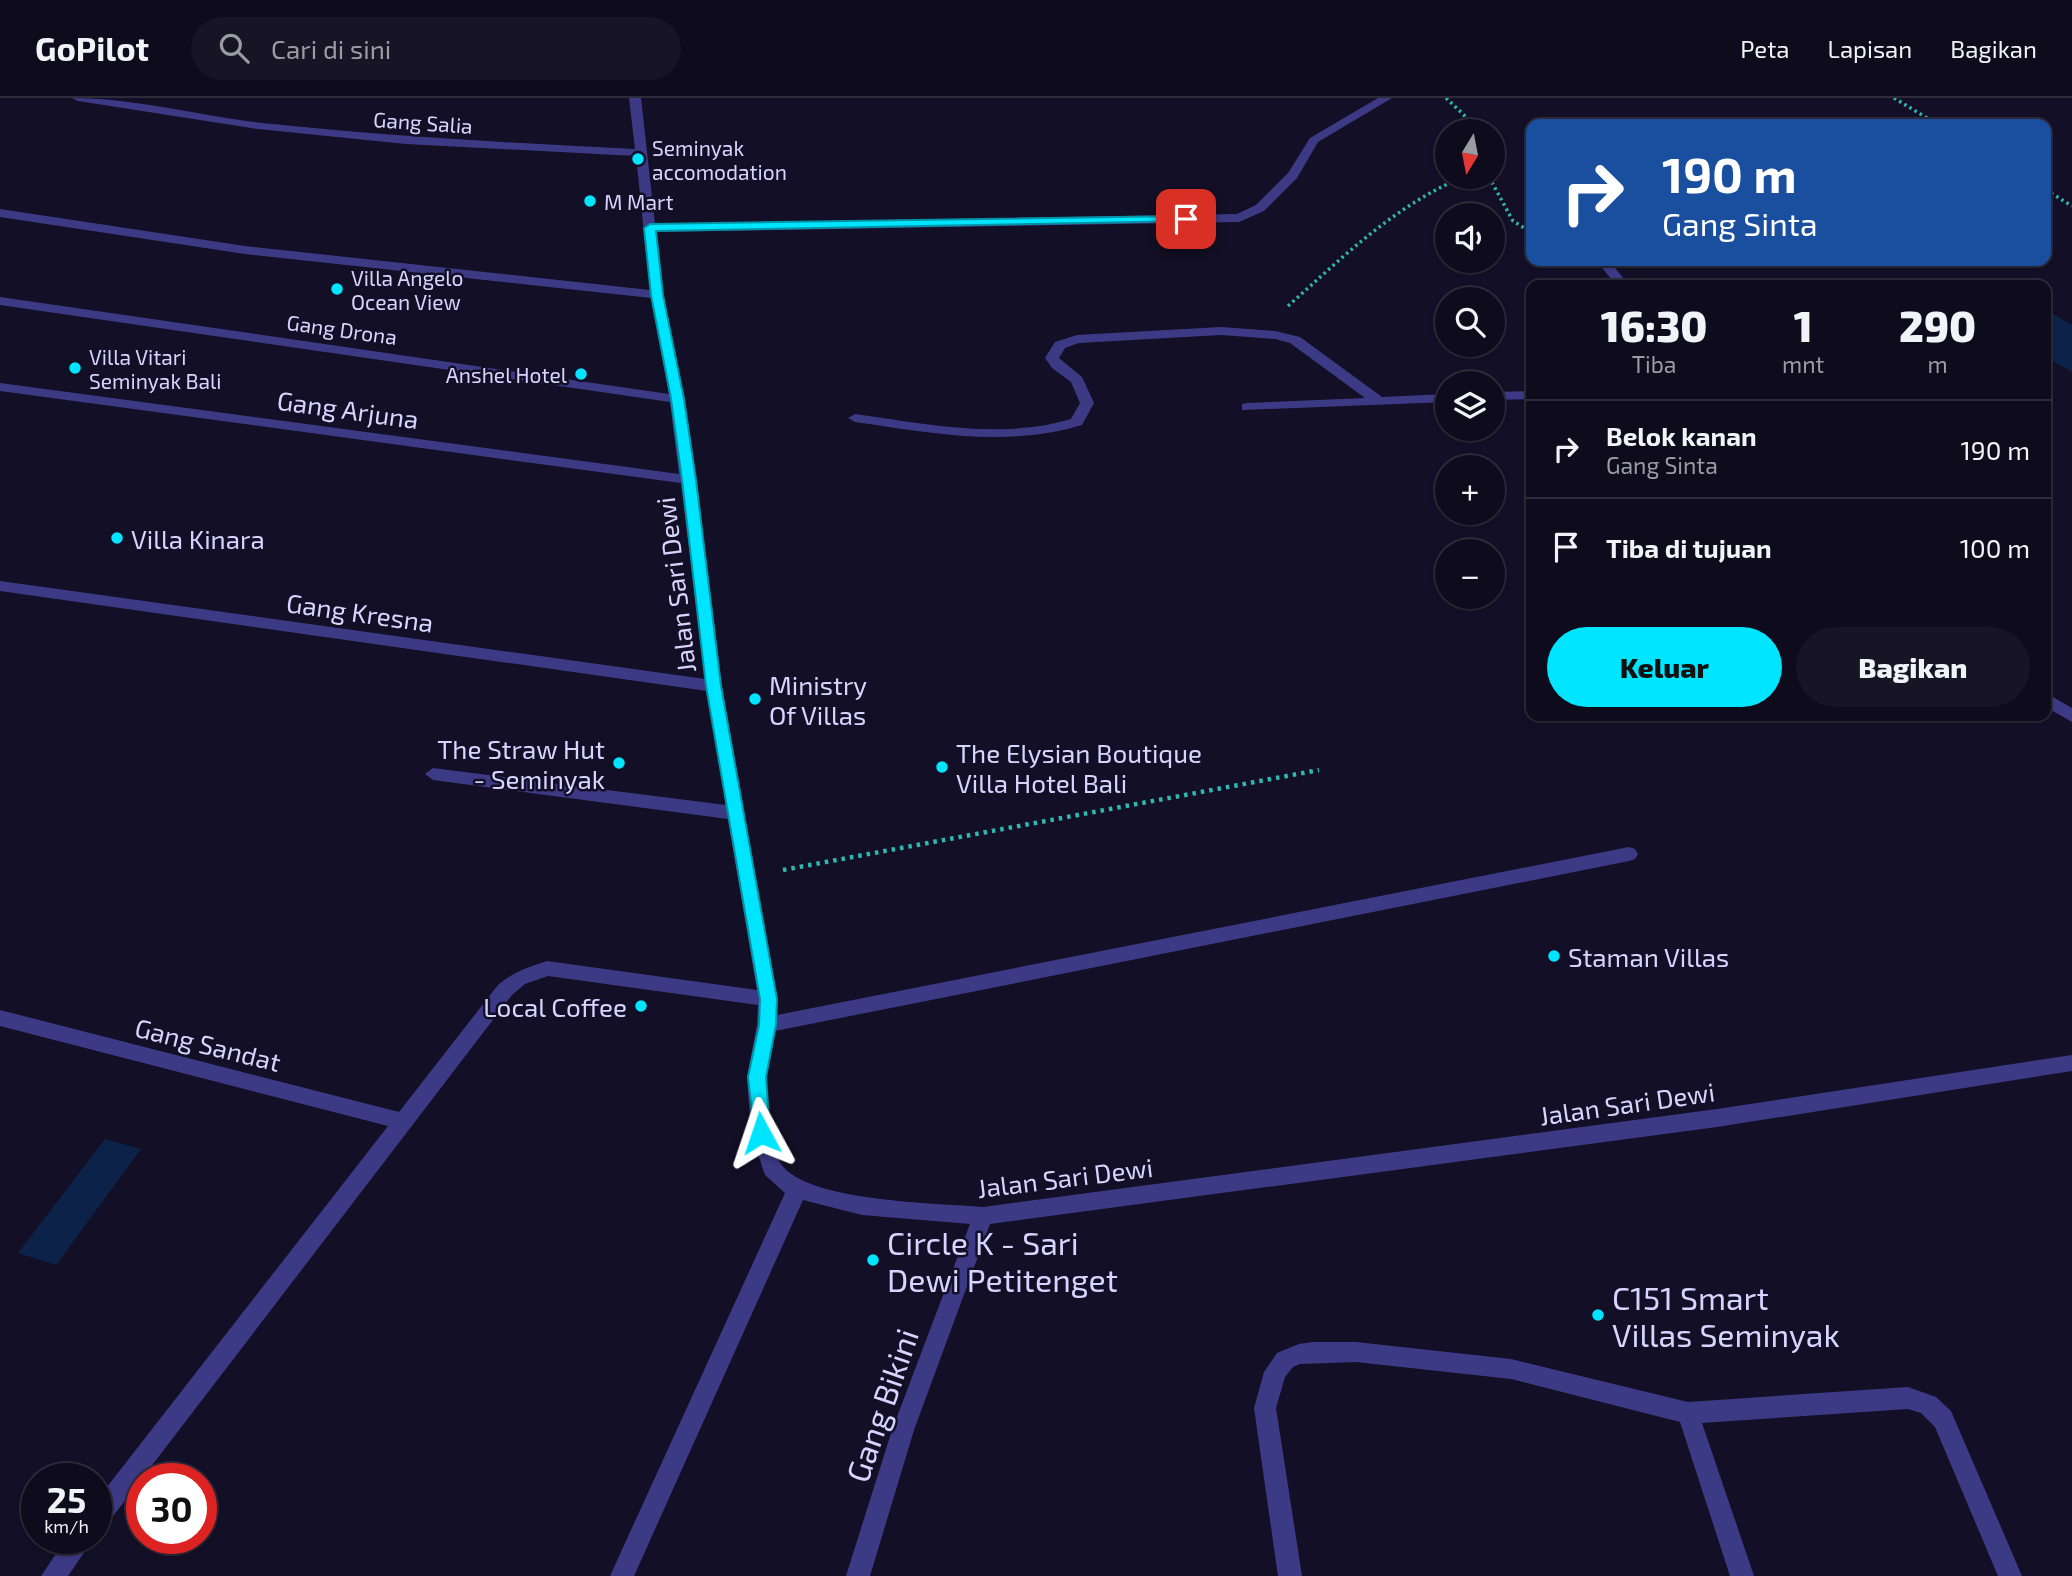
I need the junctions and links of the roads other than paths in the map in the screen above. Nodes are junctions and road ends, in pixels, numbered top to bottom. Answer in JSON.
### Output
{"nodes":[{"id":1,"x":78,"y":98,"type":"edge"},
{"id":2,"x":635,"y":98,"type":"edge"},
{"id":3,"x":1386,"y":98,"type":"edge"},
{"id":4,"x":642,"y":153,"type":"junction"},
{"id":5,"x":0,"y":213,"type":"edge"},
{"id":6,"x":650,"y":228,"type":"junction"},
{"id":7,"x":1609,"y":266,"type":"edge"},
{"id":8,"x":1619,"y":280,"type":"edge"},
{"id":9,"x":657,"y":295,"type":"junction"},
{"id":10,"x":0,"y":300,"type":"edge"},
{"id":11,"x":0,"y":387,"type":"edge"},
{"id":12,"x":1526,"y":395,"type":"edge"},
{"id":13,"x":1505,"y":396,"type":"edge"},
{"id":14,"x":677,"y":399,"type":"junction"},
{"id":15,"x":1435,"y":399,"type":"edge"},
{"id":16,"x":1379,"y":401,"type":"junction"},
{"id":17,"x":1247,"y":407,"type":"dead end"},
{"id":18,"x":855,"y":418,"type":"dead end"},
{"id":19,"x":689,"y":480,"type":"junction"},
{"id":20,"x":0,"y":586,"type":"edge"},
{"id":21,"x":713,"y":686,"type":"junction"},
{"id":22,"x":2051,"y":702,"type":"edge"},
{"id":23,"x":2072,"y":716,"type":"edge"},
{"id":24,"x":433,"y":774,"type":"dead end"},
{"id":25,"x":735,"y":813,"type":"junction"},
{"id":26,"x":1629,"y":855,"type":"dead end"},
{"id":27,"x":768,"y":999,"type":"junction"},
{"id":28,"x":0,"y":1018,"type":"edge"},
{"id":29,"x":767,"y":1025,"type":"junction"},
{"id":30,"x":2072,"y":1063,"type":"edge"},
{"id":31,"x":403,"y":1121,"type":"junction"},
{"id":32,"x":797,"y":1190,"type":"junction"},
{"id":33,"x":983,"y":1216,"type":"junction"},
{"id":34,"x":1688,"y":1413,"type":"junction"},
{"id":35,"x":112,"y":1499,"type":"edge"},
{"id":36,"x":70,"y":1554,"type":"edge"},
{"id":37,"x":53,"y":1576,"type":"edge"},
{"id":38,"x":622,"y":1576,"type":"edge"},
{"id":39,"x":858,"y":1576,"type":"edge"},
{"id":40,"x":1290,"y":1576,"type":"edge"},
{"id":41,"x":1742,"y":1576,"type":"edge"},
{"id":42,"x":2010,"y":1576,"type":"edge"}],
"edges":[{"from":1,"to":4,"type":"street","name":"Gang Salia"},
{"from":2,"to":4,"type":"street","name":"Jalan Sari Dewi"},
{"from":3,"to":6,"type":"street"},
{"from":4,"to":6,"type":"street","name":"Jalan Sari Dewi"},
{"from":5,"to":9,"type":"street"},
{"from":6,"to":9,"type":"street","name":"Jalan Sari Dewi"},
{"from":7,"to":8,"type":"street"},
{"from":9,"to":14,"type":"street","name":"Jalan Sari Dewi"},
{"from":10,"to":14,"type":"street","name":"Gang Drona"},
{"from":11,"to":19,"type":"street","name":"Gang Arjuna"},
{"from":12,"to":13,"type":"street"},
{"from":14,"to":19,"type":"street","name":"Jalan Sari Dewi"},
{"from":15,"to":16,"type":"street"},
{"from":16,"to":17,"type":"street"},
{"from":16,"to":18,"type":"street"},
{"from":19,"to":21,"type":"street","name":"Jalan Sari Dewi"},
{"from":20,"to":21,"type":"street","name":"Gang Kresna"},
{"from":21,"to":25,"type":"street","name":"Jalan Sari Dewi"},
{"from":22,"to":23,"type":"street"},
{"from":24,"to":25,"type":"street"},
{"from":25,"to":27,"type":"street","name":"Jalan Sari Dewi"},
{"from":26,"to":29,"type":"street"},
{"from":27,"to":29,"type":"street","name":"Jalan Sari Dewi"},
{"from":27,"to":31,"type":"street"},
{"from":28,"to":31,"type":"street","name":"Gang Sandat"},
{"from":29,"to":32,"type":"street","name":"Jalan Sari Dewi"},
{"from":30,"to":33,"type":"street","name":"Jalan Sari Dewi"},
{"from":31,"to":35,"type":"street"},
{"from":32,"to":33,"type":"street","name":"Jalan Sari Dewi"},
{"from":32,"to":38,"type":"street"},
{"from":33,"to":39,"type":"street","name":"Gang Bikini"},
{"from":34,"to":40,"type":"street"},
{"from":34,"to":41,"type":"street"},
{"from":34,"to":42,"type":"street"},
{"from":36,"to":37,"type":"street"}]}
